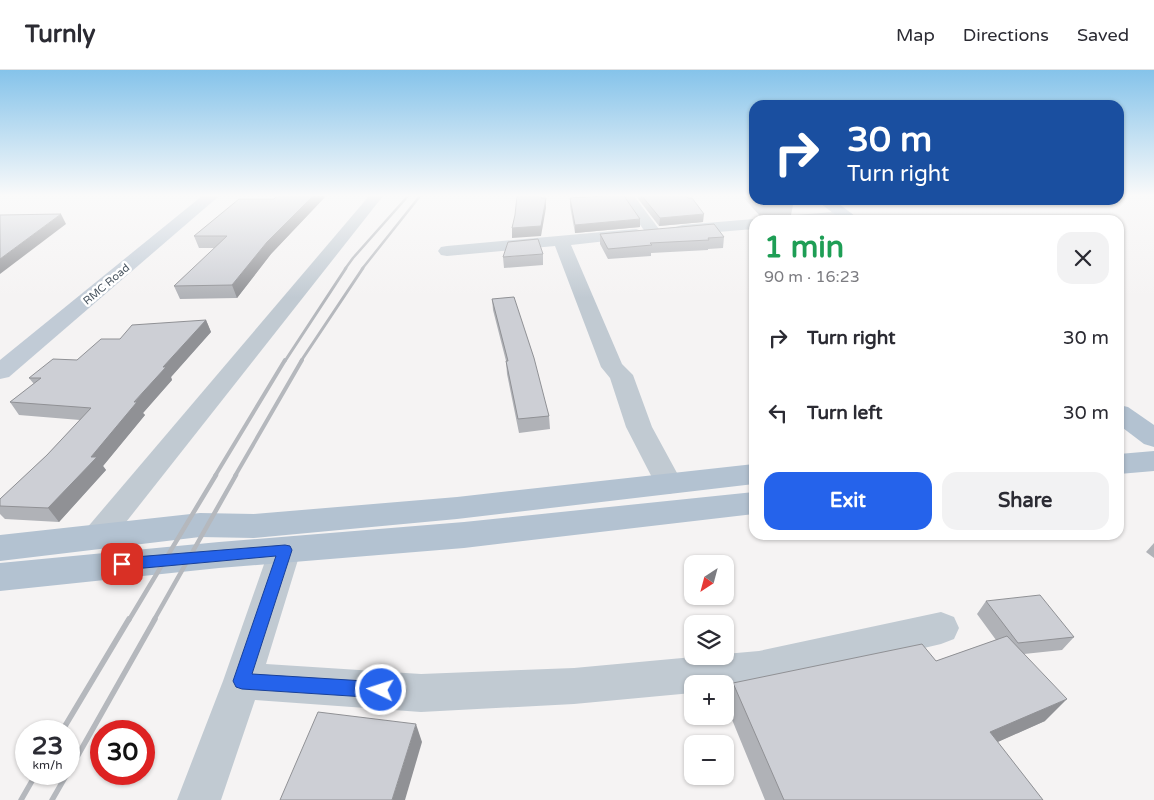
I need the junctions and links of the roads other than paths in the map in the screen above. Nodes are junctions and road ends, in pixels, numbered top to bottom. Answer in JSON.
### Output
{"nodes":[{"id":1,"x":158,"y":230,"type":"edge"},
{"id":2,"x":170,"y":230,"type":"edge"},
{"id":3,"x":348,"y":230,"type":"edge"},
{"id":4,"x":678,"y":230,"type":"edge"},
{"id":5,"x":654,"y":232,"type":"joint"},
{"id":6,"x":561,"y":240,"type":"junction"},
{"id":7,"x":447,"y":251,"type":"dead end"},
{"id":8,"x":0,"y":359,"type":"edge"},
{"id":9,"x":0,"y":372,"type":"edge"},
{"id":10,"x":1154,"y":461,"type":"edge"},
{"id":11,"x":1124,"y":464,"type":"edge"},
{"id":12,"x":749,"y":475,"type":"edge"},
{"id":13,"x":669,"y":484,"type":"junction"},
{"id":14,"x":749,"y":505,"type":"edge"},
{"id":15,"x":97,"y":537,"type":"junction"},
{"id":16,"x":0,"y":548,"type":"edge"},
{"id":17,"x":285,"y":550,"type":"junction"},
{"id":18,"x":0,"y":576,"type":"edge"},
{"id":19,"x":940,"y":628,"type":"dead end"},
{"id":20,"x":242,"y":681,"type":"junction"},
{"id":21,"x":199,"y":800,"type":"edge"}],
"edges":[{"from":1,"to":8,"type":"street","name":"RMC Road"},
{"from":2,"to":9,"type":"street","name":"RMC Road"},
{"from":3,"to":15,"type":"street"},
{"from":4,"to":5,"type":"street"},
{"from":5,"to":6,"type":"street"},
{"from":6,"to":7,"type":"street"},
{"from":6,"to":13,"type":"street"},
{"from":10,"to":11,"type":"main road"},
{"from":12,"to":13,"type":"main road"},
{"from":13,"to":15,"type":"main road"},
{"from":14,"to":17,"type":"main road"},
{"from":15,"to":16,"type":"main road"},
{"from":17,"to":18,"type":"main road"},
{"from":17,"to":20,"type":"street"},
{"from":19,"to":20,"type":"street"},
{"from":20,"to":21,"type":"street"}]}
